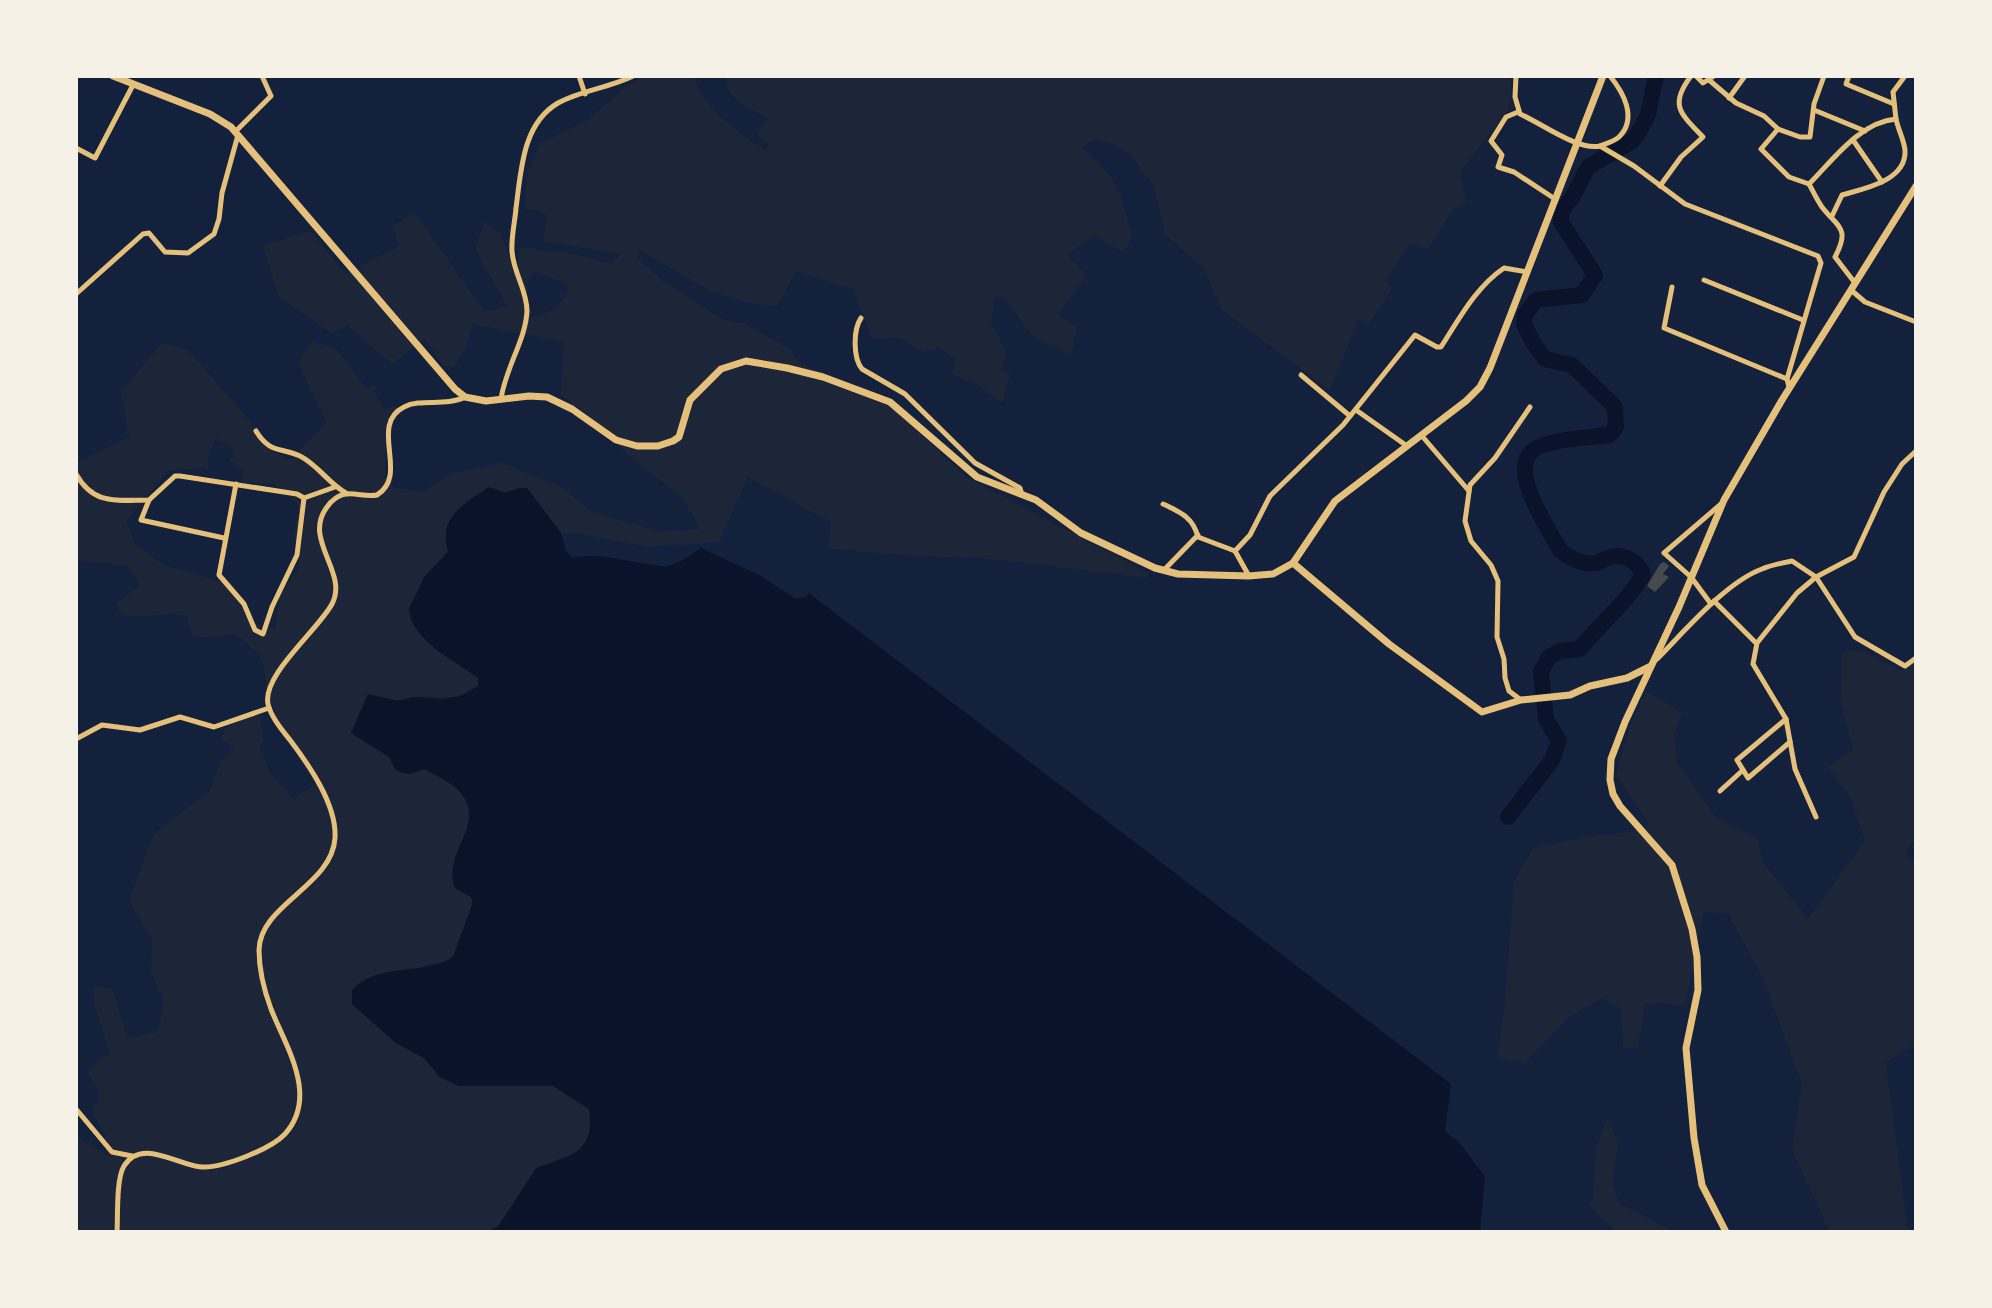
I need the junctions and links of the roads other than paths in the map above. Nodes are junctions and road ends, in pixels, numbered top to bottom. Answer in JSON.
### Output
{"nodes":[{"id":1,"x":113,"y":76,"type":"edge"},
{"id":2,"x":262,"y":76,"type":"edge"},
{"id":3,"x":579,"y":76,"type":"edge"},
{"id":4,"x":633,"y":76,"type":"edge"},
{"id":5,"x":1516,"y":76,"type":"edge"},
{"id":6,"x":1603,"y":76,"type":"edge"},
{"id":7,"x":1610,"y":76,"type":"edge"},
{"id":8,"x":1694,"y":76,"type":"edge"},
{"id":9,"x":1745,"y":76,"type":"edge"},
{"id":10,"x":1824,"y":76,"type":"edge"},
{"id":11,"x":1849,"y":76,"type":"edge"},
{"id":12,"x":1905,"y":76,"type":"edge"},
{"id":13,"x":1712,"y":78,"type":"edge"},
{"id":14,"x":133,"y":85,"type":"junction"},
{"id":15,"x":585,"y":94,"type":"junction"},
{"id":16,"x":1729,"y":98,"type":"junction"},
{"id":17,"x":1894,"y":104,"type":"junction"},
{"id":18,"x":1814,"y":110,"type":"junction"},
{"id":19,"x":1518,"y":112,"type":"junction"},
{"id":20,"x":1896,"y":119,"type":"junction"},
{"id":21,"x":1778,"y":129,"type":"junction"},
{"id":22,"x":1865,"y":131,"type":"junction"},
{"id":23,"x":237,"y":132,"type":"junction"},
{"id":24,"x":1853,"y":140,"type":"junction"},
{"id":25,"x":1576,"y":142,"type":"junction"},
{"id":26,"x":76,"y":148,"type":"edge"},
{"id":27,"x":1602,"y":148,"type":"junction"},
{"id":28,"x":1882,"y":182,"type":"junction"},
{"id":29,"x":1809,"y":184,"type":"junction"},
{"id":30,"x":1660,"y":186,"type":"junction"},
{"id":31,"x":1916,"y":186,"type":"edge"},
{"id":32,"x":1555,"y":199,"type":"junction"},
{"id":33,"x":1832,"y":216,"type":"junction"},
{"id":34,"x":1835,"y":257,"type":"junction"},
{"id":35,"x":1820,"y":261,"type":"junction"},
{"id":36,"x":1527,"y":272,"type":"junction"},
{"id":37,"x":1704,"y":280,"type":"dead end"},
{"id":38,"x":1853,"y":286,"type":"junction"},
{"id":39,"x":1672,"y":287,"type":"dead end"},
{"id":40,"x":76,"y":294,"type":"edge"},
{"id":41,"x":861,"y":318,"type":"dead end"},
{"id":42,"x":1803,"y":320,"type":"junction"},
{"id":43,"x":1916,"y":322,"type":"edge"},
{"id":44,"x":1301,"y":375,"type":"dead end"},
{"id":45,"x":1787,"y":379,"type":"junction"},
{"id":46,"x":1789,"y":388,"type":"junction"},
{"id":47,"x":465,"y":397,"type":"junction"},
{"id":48,"x":501,"y":399,"type":"junction"},
{"id":49,"x":1530,"y":407,"type":"dead end"},
{"id":50,"x":1356,"y":410,"type":"junction"},
{"id":51,"x":1350,"y":416,"type":"junction"},
{"id":52,"x":256,"y":431,"type":"dead end"},
{"id":53,"x":1422,"y":436,"type":"junction"},
{"id":54,"x":1408,"y":446,"type":"junction"},
{"id":55,"x":1916,"y":451,"type":"edge"},
{"id":56,"x":76,"y":474,"type":"edge"},
{"id":57,"x":236,"y":484,"type":"junction"},
{"id":58,"x":335,"y":487,"type":"junction"},
{"id":59,"x":1470,"y":491,"type":"junction"},
{"id":60,"x":347,"y":494,"type":"junction"},
{"id":61,"x":1022,"y":495,"type":"junction"},
{"id":62,"x":304,"y":498,"type":"junction"},
{"id":63,"x":149,"y":500,"type":"junction"},
{"id":64,"x":1724,"y":500,"type":"junction"},
{"id":65,"x":1163,"y":504,"type":"dead end"},
{"id":66,"x":1198,"y":535,"type":"junction"},
{"id":67,"x":224,"y":539,"type":"junction"},
{"id":68,"x":1235,"y":551,"type":"junction"},
{"id":69,"x":1293,"y":563,"type":"junction"},
{"id":70,"x":1163,"y":571,"type":"junction"},
{"id":71,"x":1249,"y":576,"type":"junction"},
{"id":72,"x":1691,"y":577,"type":"junction"},
{"id":73,"x":1816,"y":577,"type":"junction"},
{"id":74,"x":1712,"y":603,"type":"junction"},
{"id":75,"x":1757,"y":643,"type":"junction"},
{"id":76,"x":1916,"y":658,"type":"edge"},
{"id":77,"x":1649,"y":667,"type":"junction"},
{"id":78,"x":1521,"y":700,"type":"junction"},
{"id":79,"x":269,"y":708,"type":"junction"},
{"id":80,"x":1786,"y":719,"type":"junction"},
{"id":81,"x":76,"y":739,"type":"edge"},
{"id":82,"x":1790,"y":742,"type":"junction"},
{"id":83,"x":1743,"y":770,"type":"junction"},
{"id":84,"x":1720,"y":791,"type":"dead end"},
{"id":85,"x":1816,"y":817,"type":"dead end"},
{"id":86,"x":76,"y":1109,"type":"edge"},
{"id":87,"x":133,"y":1157,"type":"junction"},
{"id":88,"x":117,"y":1232,"type":"edge"},
{"id":89,"x":1726,"y":1232,"type":"edge"}],
"edges":[{"from":1,"to":14,"type":"street"},
{"from":2,"to":23,"type":"street"},
{"from":3,"to":15,"type":"street"},
{"from":4,"to":15,"type":"street"},
{"from":5,"to":19,"type":"street"},
{"from":6,"to":25,"type":"street"},
{"from":7,"to":27,"type":"street"},
{"from":8,"to":13,"type":"street"},
{"from":8,"to":30,"type":"street"},
{"from":9,"to":16,"type":"street"},
{"from":10,"to":18,"type":"street"},
{"from":11,"to":17,"type":"street"},
{"from":12,"to":17,"type":"street"},
{"from":13,"to":16,"type":"street"},
{"from":14,"to":23,"type":"street"},
{"from":14,"to":26,"type":"street"},
{"from":15,"to":48,"type":"street"},
{"from":16,"to":21,"type":"street"},
{"from":17,"to":20,"type":"street"},
{"from":18,"to":21,"type":"street"},
{"from":18,"to":22,"type":"street"},
{"from":19,"to":25,"type":"street"},
{"from":19,"to":32,"type":"street"},
{"from":20,"to":22,"type":"street"},
{"from":20,"to":28,"type":"street"},
{"from":21,"to":29,"type":"street"},
{"from":22,"to":24,"type":"street"},
{"from":23,"to":40,"type":"street"},
{"from":23,"to":47,"type":"street"},
{"from":24,"to":28,"type":"street"},
{"from":24,"to":29,"type":"street"},
{"from":25,"to":27,"type":"street"},
{"from":25,"to":32,"type":"street"},
{"from":27,"to":30,"type":"street"},
{"from":28,"to":33,"type":"street"},
{"from":29,"to":33,"type":"street"},
{"from":30,"to":35,"type":"street"},
{"from":31,"to":38,"type":"street"},
{"from":32,"to":36,"type":"street"},
{"from":33,"to":34,"type":"street"},
{"from":34,"to":35,"type":"street"},
{"from":34,"to":38,"type":"street"},
{"from":35,"to":42,"type":"street"},
{"from":36,"to":50,"type":"street"},
{"from":36,"to":53,"type":"street"},
{"from":37,"to":42,"type":"street"},
{"from":38,"to":43,"type":"street"},
{"from":38,"to":46,"type":"street"},
{"from":39,"to":45,"type":"street"},
{"from":41,"to":61,"type":"street"},
{"from":42,"to":45,"type":"street"},
{"from":44,"to":51,"type":"street"},
{"from":45,"to":46,"type":"street"},
{"from":46,"to":64,"type":"street"},
{"from":47,"to":48,"type":"street"},
{"from":47,"to":60,"type":"street"},
{"from":48,"to":61,"type":"street"},
{"from":49,"to":59,"type":"street"},
{"from":50,"to":51,"type":"street"},
{"from":50,"to":54,"type":"street"},
{"from":51,"to":68,"type":"street"},
{"from":52,"to":58,"type":"street"},
{"from":53,"to":54,"type":"street"},
{"from":53,"to":59,"type":"street"},
{"from":54,"to":69,"type":"street"},
{"from":55,"to":73,"type":"street"},
{"from":56,"to":63,"type":"street"},
{"from":57,"to":62,"type":"street"},
{"from":57,"to":63,"type":"street"},
{"from":57,"to":67,"type":"street"},
{"from":58,"to":60,"type":"street"},
{"from":58,"to":62,"type":"street"},
{"from":59,"to":78,"type":"street"},
{"from":60,"to":79,"type":"street"},
{"from":61,"to":70,"type":"street"},
{"from":62,"to":67,"type":"street"},
{"from":63,"to":67,"type":"street"},
{"from":64,"to":72,"type":"street"},
{"from":64,"to":72,"type":"street"},
{"from":65,"to":66,"type":"street"},
{"from":66,"to":68,"type":"street"},
{"from":66,"to":70,"type":"street"},
{"from":68,"to":71,"type":"street"},
{"from":69,"to":71,"type":"street"},
{"from":69,"to":78,"type":"street"},
{"from":70,"to":71,"type":"street"},
{"from":72,"to":74,"type":"street"},
{"from":72,"to":77,"type":"street"},
{"from":73,"to":74,"type":"street"},
{"from":73,"to":75,"type":"street"},
{"from":73,"to":76,"type":"street"},
{"from":74,"to":75,"type":"street"},
{"from":74,"to":77,"type":"street"},
{"from":75,"to":80,"type":"street"},
{"from":77,"to":78,"type":"street"},
{"from":77,"to":89,"type":"street"},
{"from":79,"to":81,"type":"street"},
{"from":79,"to":87,"type":"street"},
{"from":80,"to":82,"type":"street"},
{"from":80,"to":83,"type":"street"},
{"from":82,"to":83,"type":"street"},
{"from":82,"to":85,"type":"street"},
{"from":83,"to":84,"type":"street"},
{"from":86,"to":87,"type":"street"},
{"from":87,"to":88,"type":"street"}]}
